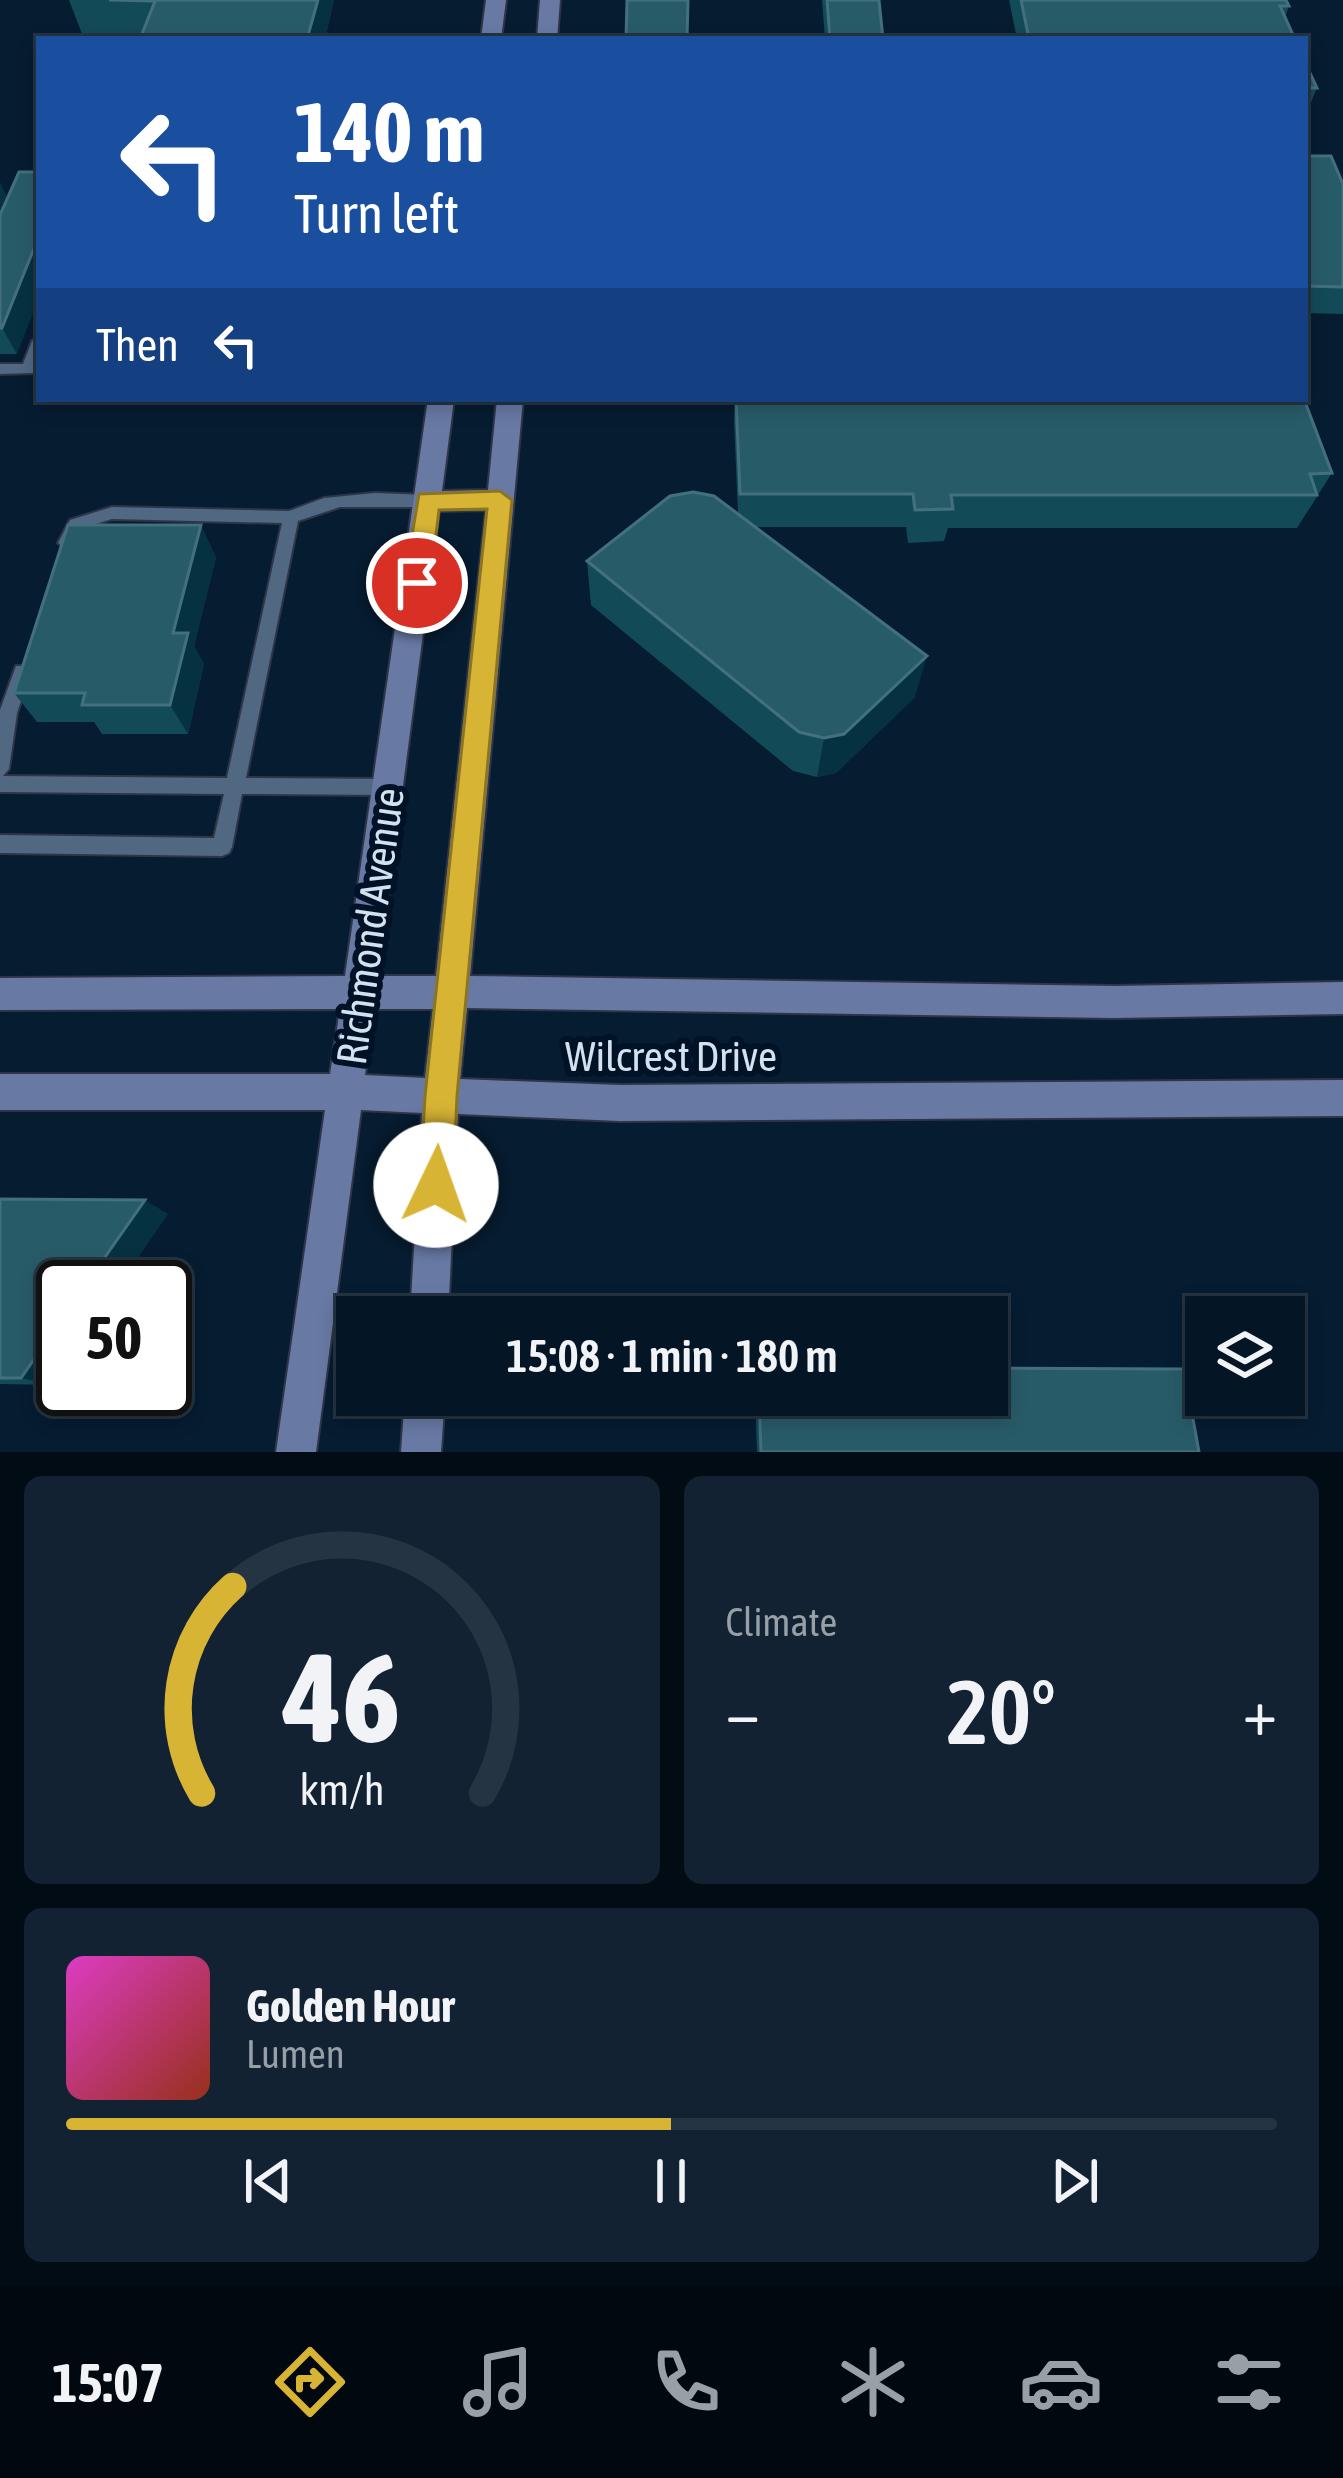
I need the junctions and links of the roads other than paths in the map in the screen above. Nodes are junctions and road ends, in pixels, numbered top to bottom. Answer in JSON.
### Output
{"nodes":[{"id":1,"x":496,"y":0,"type":"edge"},
{"id":2,"x":550,"y":0,"type":"edge"},
{"id":3,"x":490,"y":36,"type":"edge"},
{"id":4,"x":547,"y":36,"type":"edge"},
{"id":5,"x":36,"y":349,"type":"edge"},
{"id":6,"x":0,"y":369,"type":"edge"},
{"id":7,"x":441,"y":402,"type":"edge"},
{"id":8,"x":511,"y":402,"type":"edge"},
{"id":9,"x":500,"y":500,"type":"junction"},
{"id":10,"x":428,"y":501,"type":"junction"},
{"id":11,"x":291,"y":517,"type":"junction"},
{"id":12,"x":61,"y":560,"type":"edge"},
{"id":13,"x":31,"y":648,"type":"edge"},
{"id":14,"x":0,"y":769,"type":"edge"},
{"id":15,"x":0,"y":784,"type":"edge"},
{"id":16,"x":235,"y":786,"type":"junction"},
{"id":17,"x":389,"y":787,"type":"junction"},
{"id":18,"x":0,"y":844,"type":"edge"},
{"id":19,"x":451,"y":992,"type":"junction"},
{"id":20,"x":0,"y":994,"type":"edge"},
{"id":21,"x":360,"y":994,"type":"junction"},
{"id":22,"x":1343,"y":998,"type":"edge"},
{"id":23,"x":0,"y":1092,"type":"edge"},
{"id":24,"x":347,"y":1092,"type":"junction"},
{"id":25,"x":441,"y":1096,"type":"junction"},
{"id":26,"x":1343,"y":1098,"type":"edge"},
{"id":27,"x":430,"y":1296,"type":"edge"},
{"id":28,"x":423,"y":1416,"type":"edge"},
{"id":29,"x":296,"y":1452,"type":"edge"},
{"id":30,"x":422,"y":1452,"type":"edge"}],
"edges":[{"from":1,"to":3,"type":"main road"},
{"from":2,"to":4,"type":"main road"},
{"from":5,"to":6,"type":"lane"},
{"from":7,"to":10,"type":"main road","name":"Richmond Avenue"},
{"from":8,"to":9,"type":"main road","name":"Richmond Avenue"},
{"from":9,"to":10,"type":"main road"},
{"from":9,"to":19,"type":"main road","name":"Richmond Avenue"},
{"from":10,"to":11,"type":"lane"},
{"from":10,"to":17,"type":"main road","name":"Richmond Avenue"},
{"from":11,"to":12,"type":"lane"},
{"from":11,"to":16,"type":"lane"},
{"from":13,"to":14,"type":"lane"},
{"from":15,"to":16,"type":"lane"},
{"from":16,"to":17,"type":"lane"},
{"from":16,"to":18,"type":"lane"},
{"from":17,"to":21,"type":"main road","name":"Richmond Avenue"},
{"from":19,"to":21,"type":"main road","name":"Wilcrest Drive"},
{"from":19,"to":22,"type":"main road","name":"Wilcrest Drive"},
{"from":19,"to":25,"type":"main road","name":"Richmond Avenue"},
{"from":20,"to":21,"type":"main road","name":"Wilcrest Drive"},
{"from":21,"to":24,"type":"main road","name":"Richmond Avenue"},
{"from":23,"to":24,"type":"main road","name":"Wilcrest Drive"},
{"from":24,"to":25,"type":"main road","name":"Wilcrest Drive"},
{"from":24,"to":29,"type":"main road","name":"Richmond Avenue"},
{"from":25,"to":26,"type":"main road","name":"Wilcrest Drive"},
{"from":25,"to":27,"type":"main road","name":"Richmond Avenue"},
{"from":28,"to":30,"type":"main road"}]}
